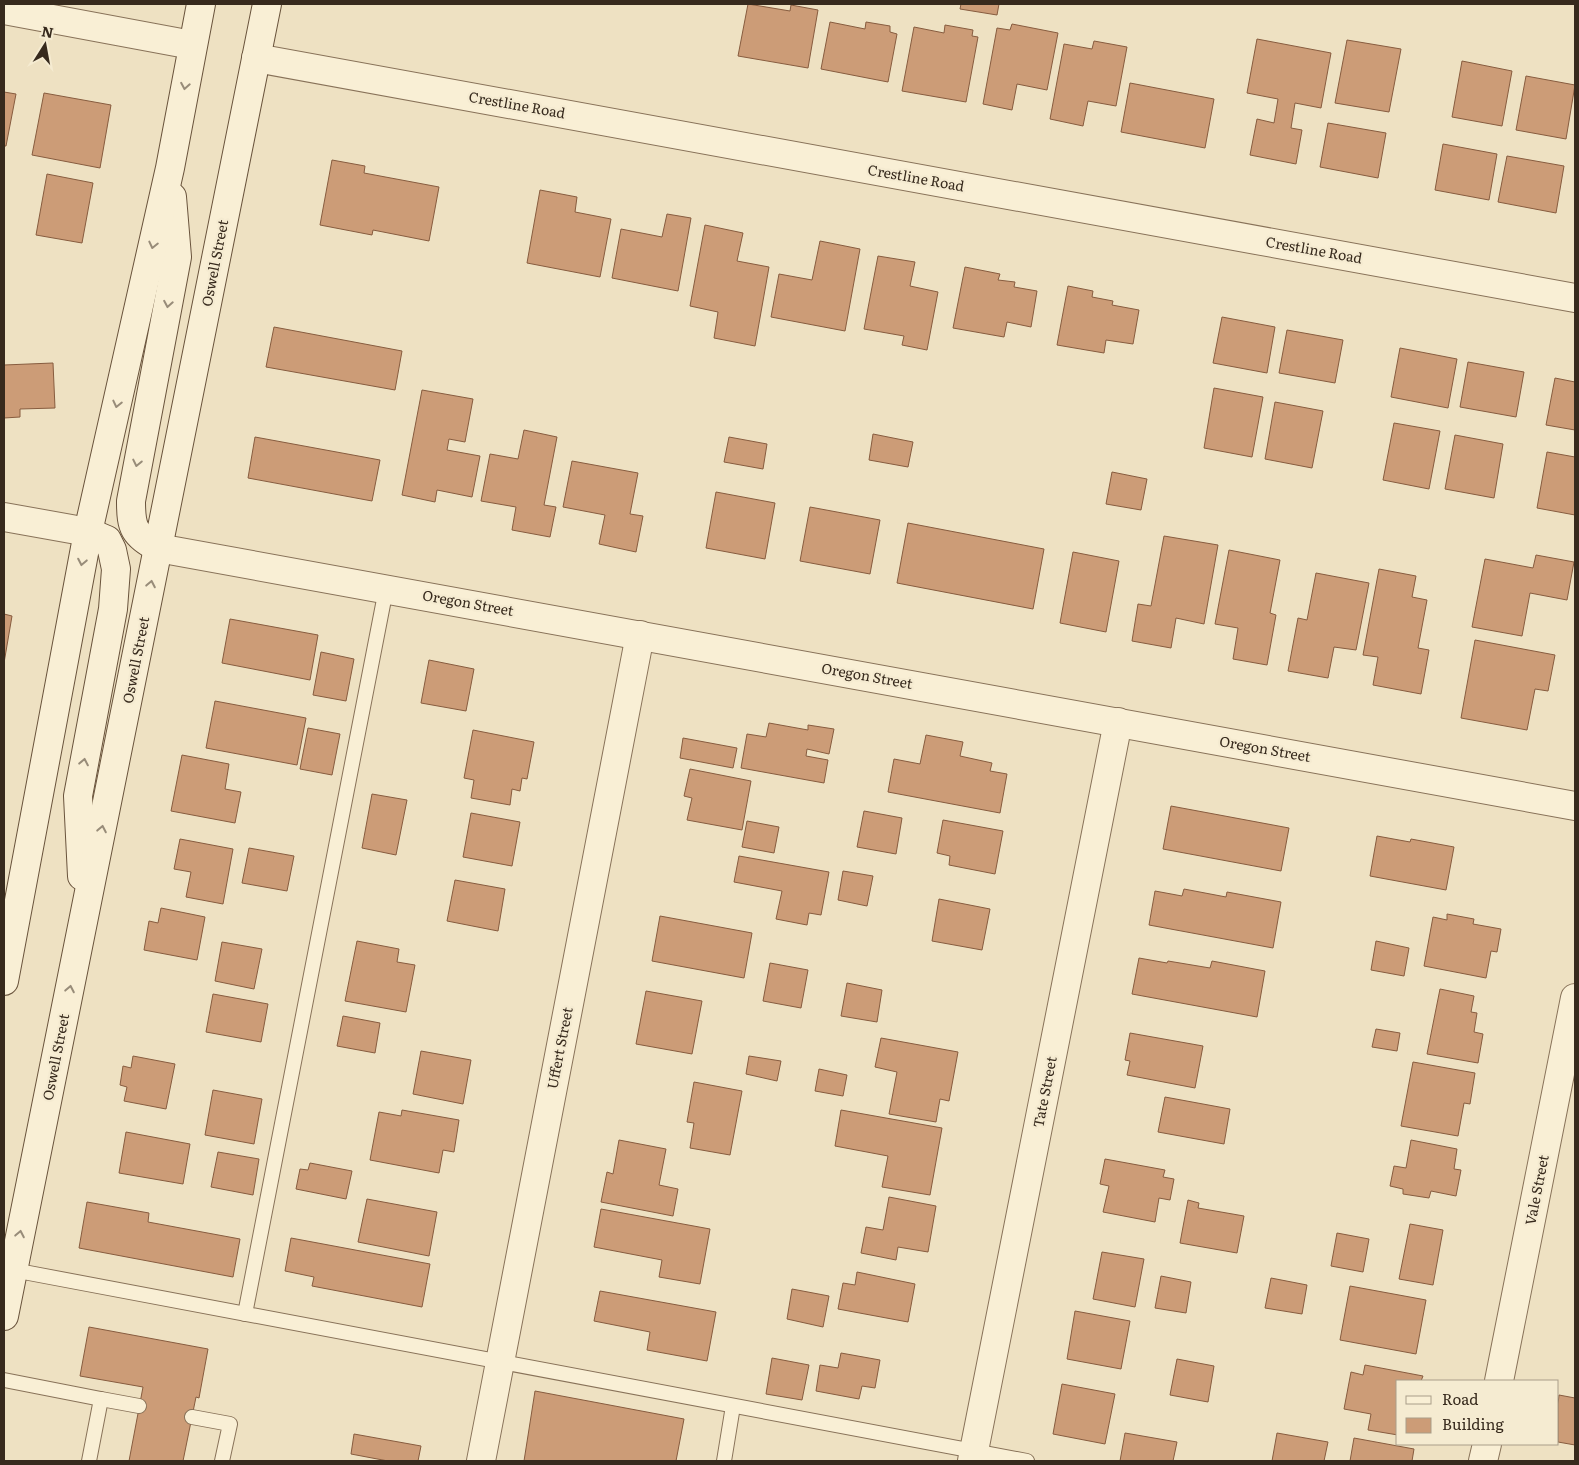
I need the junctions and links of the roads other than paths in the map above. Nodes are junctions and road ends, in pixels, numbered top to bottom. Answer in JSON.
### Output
{"nodes":[{"id":1,"x":201,"y":4,"type":"edge"},
{"id":2,"x":266,"y":4,"type":"edge"},
{"id":3,"x":4,"y":10,"type":"edge"},
{"id":4,"x":192,"y":45,"type":"junction"},
{"id":5,"x":256,"y":58,"type":"junction"},
{"id":6,"x":170,"y":168,"type":"junction"},
{"id":7,"x":1575,"y":298,"type":"edge"},
{"id":8,"x":4,"y":517,"type":"edge"},
{"id":9,"x":88,"y":532,"type":"junction"},
{"id":10,"x":158,"y":548,"type":"junction"},
{"id":11,"x":386,"y":588,"type":"junction"},
{"id":12,"x":640,"y":635,"type":"junction"},
{"id":13,"x":1118,"y":722,"type":"junction"},
{"id":14,"x":1575,"y":806,"type":"edge"},
{"id":15,"x":85,"y":915,"type":"junction"},
{"id":16,"x":4,"y":981,"type":"edge"},
{"id":17,"x":1575,"y":998,"type":"edge"},
{"id":18,"x":13,"y":1270,"type":"junction"},
{"id":19,"x":245,"y":1314,"type":"junction"},
{"id":20,"x":4,"y":1316,"type":"edge"},
{"id":21,"x":499,"y":1362,"type":"junction"},
{"id":22,"x":4,"y":1380,"type":"edge"},
{"id":23,"x":1499,"y":1380,"type":"edge"},
{"id":24,"x":101,"y":1399,"type":"junction"},
{"id":25,"x":139,"y":1406,"type":"dead end"},
{"id":26,"x":733,"y":1406,"type":"junction"},
{"id":27,"x":192,"y":1417,"type":"dead end"},
{"id":28,"x":1487,"y":1445,"type":"edge"},
{"id":29,"x":972,"y":1456,"type":"edge"},
{"id":30,"x":89,"y":1461,"type":"edge"},
{"id":31,"x":222,"y":1461,"type":"edge"},
{"id":32,"x":481,"y":1461,"type":"edge"},
{"id":33,"x":724,"y":1461,"type":"edge"},
{"id":34,"x":1026,"y":1461,"type":"edge"},
{"id":35,"x":1483,"y":1461,"type":"edge"}],
"edges":[{"from":1,"to":4,"type":"street"},
{"from":2,"to":5,"type":"street","name":"Oswell Street"},
{"from":3,"to":4,"type":"street"},
{"from":4,"to":6,"type":"street","one_way":true},
{"from":5,"to":7,"type":"street","name":"Crestline Road"},
{"from":5,"to":10,"type":"street","name":"Oswell Street"},
{"from":6,"to":9,"type":"street","one_way":true},
{"from":6,"to":10,"type":"street","one_way":true},
{"from":8,"to":9,"type":"street"},
{"from":15,"to":9,"type":"street","one_way":true},
{"from":9,"to":16,"type":"street","one_way":true},
{"from":10,"to":11,"type":"street","name":"Oregon Street"},
{"from":15,"to":10,"type":"street","name":"Oswell Street","one_way":true},
{"from":11,"to":12,"type":"street","name":"Oregon Street"},
{"from":11,"to":19,"type":"lane"},
{"from":12,"to":13,"type":"street","name":"Oregon Street"},
{"from":12,"to":21,"type":"street","name":"Uffert Street"},
{"from":13,"to":14,"type":"street","name":"Oregon Street"},
{"from":13,"to":29,"type":"street","name":"Tate Street"},
{"from":18,"to":15,"type":"street","name":"Oswell Street","one_way":true},
{"from":17,"to":23,"type":"street","name":"Vale Street"},
{"from":18,"to":19,"type":"lane"},
{"from":18,"to":20,"type":"street","name":"Oswell Street"},
{"from":19,"to":21,"type":"lane"},
{"from":21,"to":26,"type":"lane"},
{"from":21,"to":32,"type":"street","name":"Uffert Street"},
{"from":22,"to":24,"type":"lane"},
{"from":24,"to":25,"type":"lane"},
{"from":24,"to":30,"type":"lane"},
{"from":26,"to":29,"type":"lane"},
{"from":26,"to":33,"type":"lane"},
{"from":27,"to":31,"type":"lane"},
{"from":28,"to":35,"type":"street"},
{"from":29,"to":34,"type":"lane"}]}
